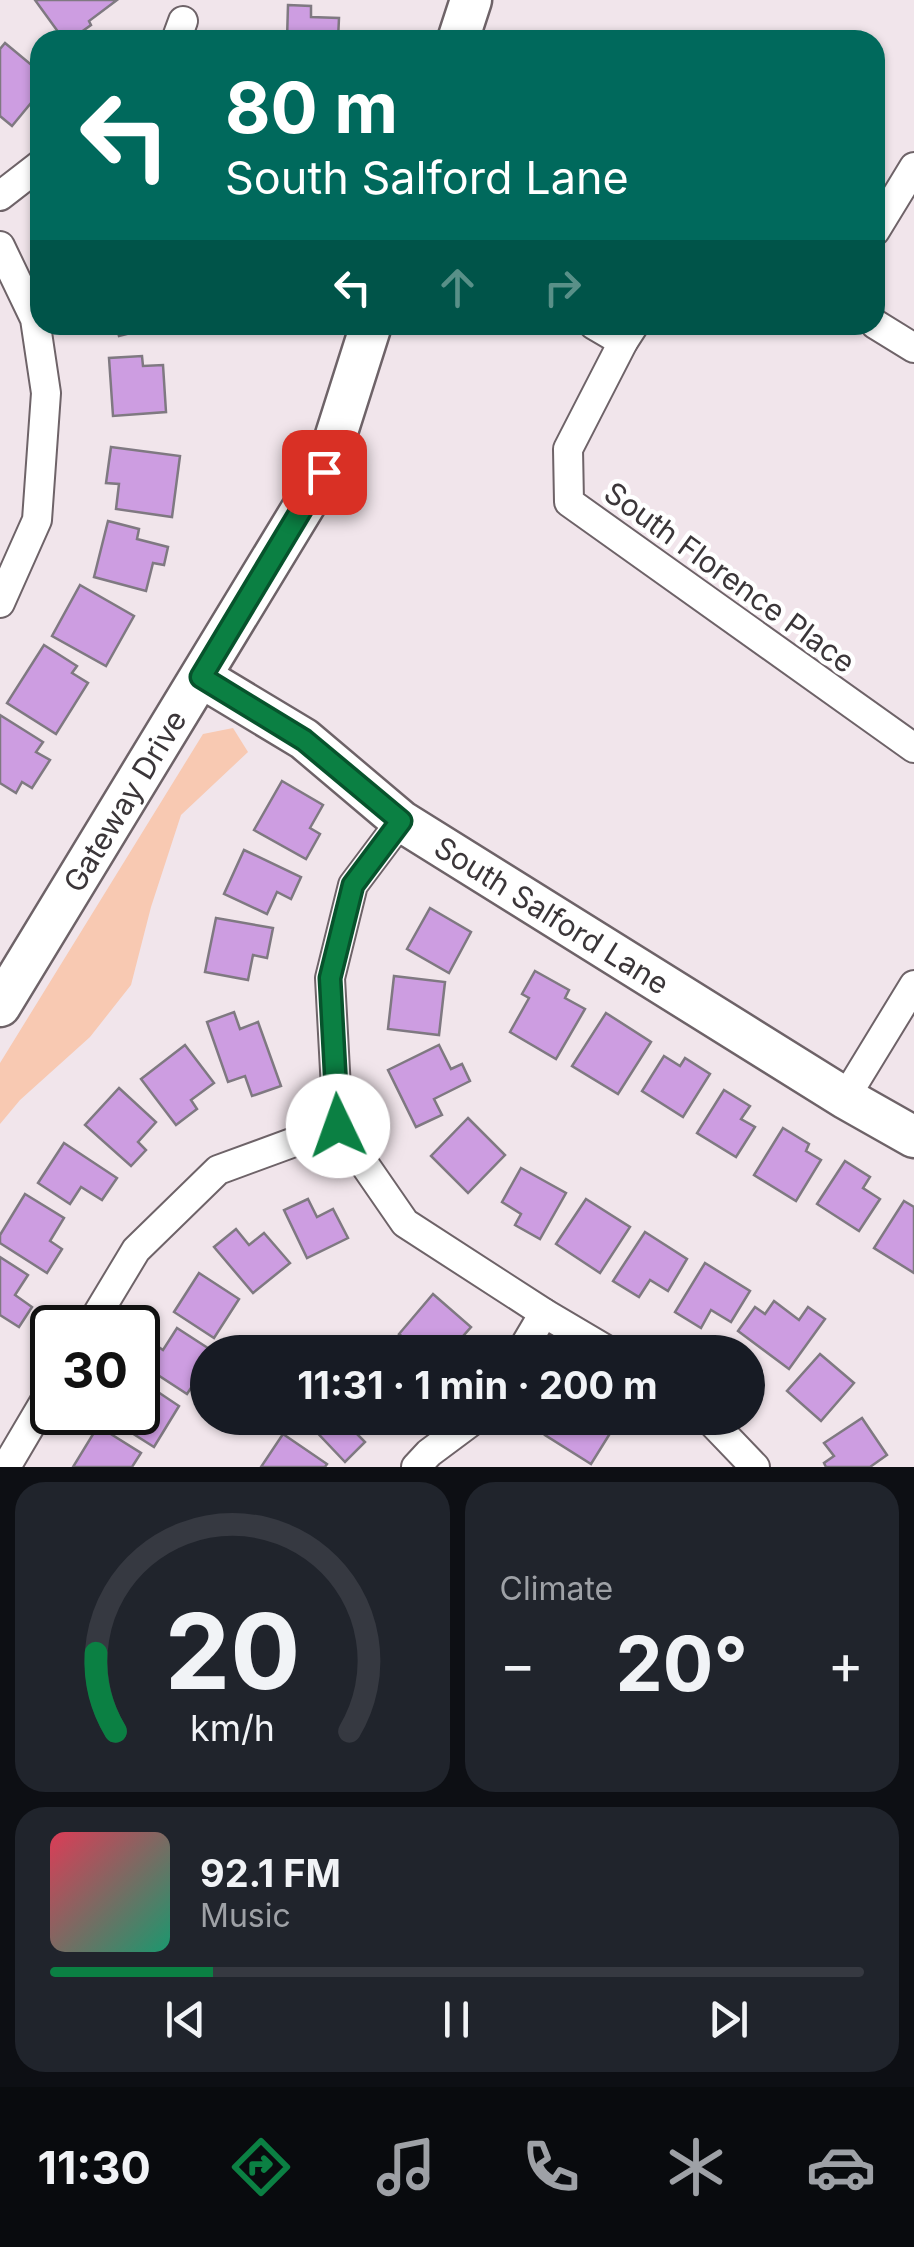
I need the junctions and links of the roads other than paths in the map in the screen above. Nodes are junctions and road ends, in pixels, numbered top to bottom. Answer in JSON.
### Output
{"nodes":[{"id":1,"x":471,"y":0,"type":"edge"},
{"id":2,"x":461,"y":30,"type":"edge"},
{"id":3,"x":914,"y":166,"type":"edge"},
{"id":4,"x":30,"y":173,"type":"edge"},
{"id":5,"x":0,"y":196,"type":"edge"},
{"id":6,"x":885,"y":215,"type":"edge"},
{"id":7,"x":0,"y":246,"type":"edge"},
{"id":8,"x":30,"y":309,"type":"edge"},
{"id":9,"x":885,"y":330,"type":"edge"},
{"id":10,"x":37,"y":335,"type":"edge"},
{"id":11,"x":367,"y":335,"type":"edge"},
{"id":12,"x":627,"y":335,"type":"edge"},
{"id":13,"x":914,"y":348,"type":"edge"},
{"id":14,"x":0,"y":602,"type":"edge"},
{"id":15,"x":201,"y":677,"type":"junction"},
{"id":16,"x":914,"y":748,"type":"edge"},
{"id":17,"x":401,"y":821,"type":"junction"},
{"id":18,"x":914,"y":986,"type":"edge"},
{"id":19,"x":0,"y":1006,"type":"edge"},
{"id":20,"x":845,"y":1098,"type":"junction"},
{"id":21,"x":338,"y":1126,"type":"junction"},
{"id":22,"x":914,"y":1137,"type":"edge"},
{"id":23,"x":104,"y":1305,"type":"edge"},
{"id":24,"x":544,"y":1312,"type":"junction"},
{"id":25,"x":531,"y":1335,"type":"edge"},
{"id":26,"x":582,"y":1335,"type":"edge"},
{"id":27,"x":30,"y":1426,"type":"edge"},
{"id":28,"x":454,"y":1435,"type":"edge"},
{"id":29,"x":724,"y":1435,"type":"edge"},
{"id":30,"x":6,"y":1467,"type":"edge"},
{"id":31,"x":416,"y":1467,"type":"edge"},
{"id":32,"x":755,"y":1467,"type":"edge"}],
"edges":[{"from":1,"to":2,"type":"street"},
{"from":3,"to":6,"type":"street"},
{"from":4,"to":5,"type":"street"},
{"from":7,"to":8,"type":"street"},
{"from":9,"to":13,"type":"street"},
{"from":10,"to":14,"type":"street"},
{"from":11,"to":15,"type":"street","name":"Gateway Drive"},
{"from":12,"to":16,"type":"street","name":"South Florence Place"},
{"from":15,"to":17,"type":"street","name":"South Salford Lane"},
{"from":15,"to":19,"type":"street","name":"Gateway Drive"},
{"from":17,"to":20,"type":"street","name":"South Salford Lane"},
{"from":17,"to":21,"type":"street"},
{"from":18,"to":20,"type":"street"},
{"from":20,"to":22,"type":"street","name":"South Salford Lane"},
{"from":21,"to":23,"type":"street"},
{"from":21,"to":24,"type":"street"},
{"from":24,"to":25,"type":"street"},
{"from":24,"to":26,"type":"street"},
{"from":27,"to":30,"type":"street"},
{"from":28,"to":31,"type":"street"},
{"from":29,"to":32,"type":"street"}]}
